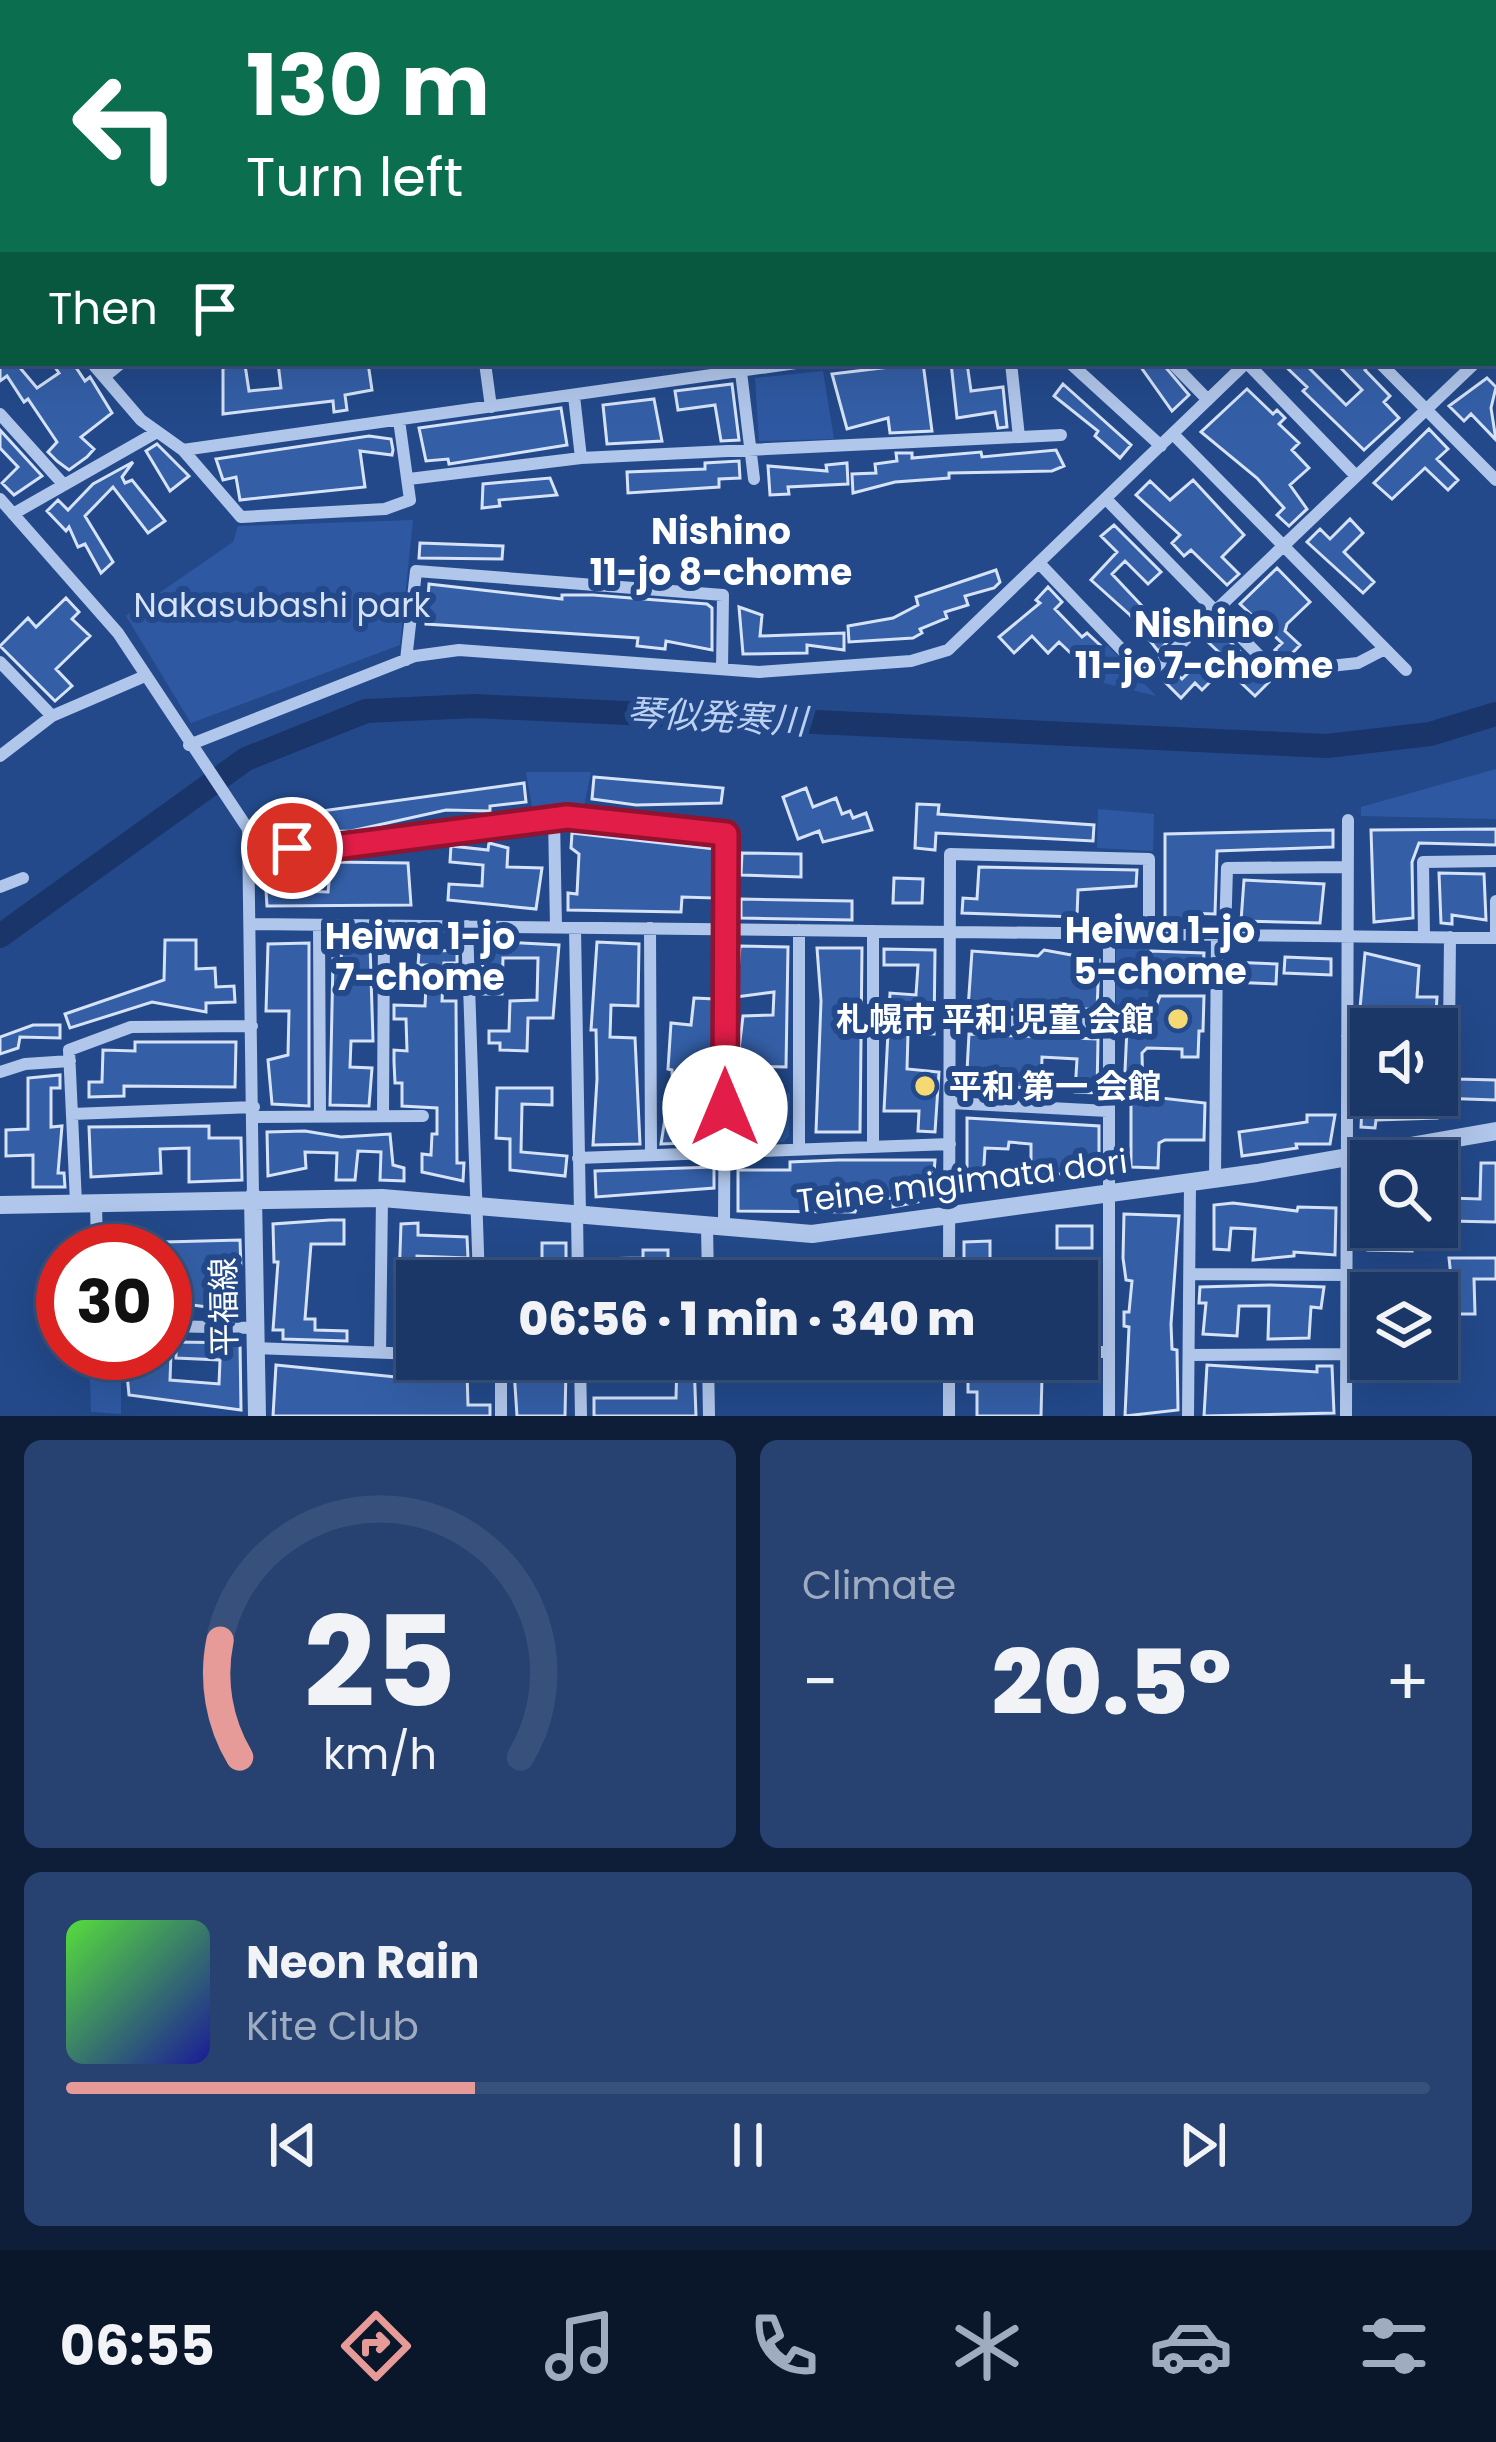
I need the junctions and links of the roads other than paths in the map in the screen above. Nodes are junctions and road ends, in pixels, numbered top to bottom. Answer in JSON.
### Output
{"nodes":[{"id":1,"x":95,"y":366,"type":"edge"},
{"id":2,"x":117,"y":366,"type":"edge"},
{"id":3,"x":485,"y":366,"type":"edge"},
{"id":4,"x":1011,"y":366,"type":"edge"},
{"id":5,"x":1073,"y":366,"type":"edge"},
{"id":6,"x":1175,"y":366,"type":"edge"},
{"id":7,"x":1244,"y":366,"type":"edge"},
{"id":8,"x":1250,"y":366,"type":"edge"},
{"id":9,"x":1382,"y":366,"type":"edge"},
{"id":10,"x":1472,"y":366,"type":"edge"},
{"id":11,"x":741,"y":367,"type":"edge"},
{"id":12,"x":104,"y":377,"type":"junction"},
{"id":13,"x":574,"y":396,"type":"junction"},
{"id":14,"x":1208,"y":400,"type":"junction"},
{"id":15,"x":491,"y":407,"type":"junction"},
{"id":16,"x":1425,"y":410,"type":"junction"},
{"id":17,"x":0,"y":414,"type":"edge"},
{"id":18,"x":399,"y":420,"type":"junction"},
{"id":19,"x":158,"y":432,"type":"junction"},
{"id":20,"x":1173,"y":434,"type":"junction"},
{"id":21,"x":1061,"y":435,"type":"dead end"},
{"id":22,"x":1019,"y":437,"type":"junction"},
{"id":23,"x":1161,"y":446,"type":"junction"},
{"id":24,"x":752,"y":449,"type":"junction"},
{"id":25,"x":183,"y":450,"type":"junction"},
{"id":26,"x":581,"y":458,"type":"junction"},
{"id":27,"x":1493,"y":472,"type":"edge"},
{"id":28,"x":1356,"y":476,"type":"junction"},
{"id":29,"x":409,"y":479,"type":"junction"},
{"id":30,"x":754,"y":479,"type":"dead end"},
{"id":31,"x":64,"y":484,"type":"junction"},
{"id":32,"x":1106,"y":499,"type":"junction"},
{"id":33,"x":0,"y":500,"type":"edge"},
{"id":34,"x":13,"y":514,"type":"junction"},
{"id":35,"x":1283,"y":546,"type":"junction"},
{"id":36,"x":1039,"y":563,"type":"junction"},
{"id":37,"x":1216,"y":610,"type":"junction"},
{"id":38,"x":1384,"y":649,"type":"junction"},
{"id":39,"x":406,"y":660,"type":"junction"},
{"id":40,"x":0,"y":662,"type":"edge"},
{"id":41,"x":722,"y":669,"type":"junction"},
{"id":42,"x":1406,"y":670,"type":"dead end"},
{"id":43,"x":145,"y":676,"type":"junction"},
{"id":44,"x":52,"y":716,"type":"junction"},
{"id":45,"x":188,"y":745,"type":"junction"},
{"id":46,"x":0,"y":756,"type":"edge"},
{"id":47,"x":554,"y":818,"type":"junction"},
{"id":48,"x":1348,"y":820,"type":"dead end"},
{"id":49,"x":248,"y":848,"type":"junction"},
{"id":50,"x":1496,"y":861,"type":"edge"},
{"id":51,"x":1347,"y":867,"type":"junction"},
{"id":52,"x":23,"y":878,"type":"dead end"},
{"id":53,"x":0,"y":887,"type":"edge"},
{"id":54,"x":1496,"y":902,"type":"edge"},
{"id":55,"x":250,"y":924,"type":"junction"},
{"id":56,"x":319,"y":925,"type":"junction"},
{"id":57,"x":384,"y":926,"type":"junction"},
{"id":58,"x":467,"y":926,"type":"junction"},
{"id":59,"x":556,"y":927,"type":"junction"},
{"id":60,"x":574,"y":928,"type":"junction"},
{"id":61,"x":650,"y":928,"type":"junction"},
{"id":62,"x":726,"y":928,"type":"junction"},
{"id":63,"x":799,"y":930,"type":"junction"},
{"id":64,"x":873,"y":931,"type":"junction"},
{"id":65,"x":950,"y":931,"type":"junction"},
{"id":66,"x":1109,"y":935,"type":"junction"},
{"id":67,"x":1149,"y":935,"type":"junction"},
{"id":68,"x":1221,"y":936,"type":"junction"},
{"id":69,"x":1347,"y":936,"type":"junction"},
{"id":70,"x":1424,"y":937,"type":"junction"},
{"id":71,"x":1450,"y":937,"type":"junction"},
{"id":72,"x":1496,"y":938,"type":"edge"},
{"id":73,"x":1449,"y":1008,"type":"edge"},
{"id":74,"x":950,"y":1020,"type":"junction"},
{"id":75,"x":1109,"y":1024,"type":"junction"},
{"id":76,"x":252,"y":1026,"type":"junction"},
{"id":77,"x":1347,"y":1036,"type":"joint"},
{"id":78,"x":70,"y":1061,"type":"junction"},
{"id":79,"x":0,"y":1072,"type":"edge"},
{"id":80,"x":951,"y":1103,"type":"junction"},
{"id":81,"x":254,"y":1112,"type":"junction"},
{"id":82,"x":1108,"y":1112,"type":"junction"},
{"id":83,"x":72,"y":1114,"type":"junction"},
{"id":84,"x":320,"y":1116,"type":"junction"},
{"id":85,"x":383,"y":1116,"type":"junction"},
{"id":86,"x":422,"y":1116,"type":"dead end"},
{"id":87,"x":1496,"y":1131,"type":"edge"},
{"id":88,"x":950,"y":1144,"type":"junction"},
{"id":89,"x":873,"y":1146,"type":"junction"},
{"id":90,"x":799,"y":1150,"type":"junction"},
{"id":91,"x":725,"y":1152,"type":"junction"},
{"id":92,"x":651,"y":1155,"type":"junction"},
{"id":93,"x":1347,"y":1157,"type":"junction"},
{"id":94,"x":578,"y":1158,"type":"junction"},
{"id":95,"x":1215,"y":1179,"type":"junction"},
{"id":96,"x":1190,"y":1183,"type":"junction"},
{"id":97,"x":1108,"y":1195,"type":"junction"},
{"id":98,"x":253,"y":1197,"type":"junction"},
{"id":99,"x":382,"y":1198,"type":"junction"},
{"id":100,"x":86,"y":1203,"type":"junction"},
{"id":101,"x":478,"y":1204,"type":"junction"},
{"id":102,"x":0,"y":1205,"type":"edge"},
{"id":103,"x":579,"y":1214,"type":"junction"},
{"id":104,"x":949,"y":1218,"type":"junction"},
{"id":105,"x":91,"y":1224,"type":"edge"},
{"id":106,"x":716,"y":1226,"type":"junction"},
{"id":107,"x":479,"y":1260,"type":"edge"},
{"id":108,"x":578,"y":1260,"type":"edge"},
{"id":109,"x":711,"y":1260,"type":"edge"},
{"id":110,"x":949,"y":1260,"type":"edge"},
{"id":111,"x":1190,"y":1274,"type":"junction"},
{"id":112,"x":1347,"y":1274,"type":"junction"},
{"id":113,"x":192,"y":1330,"type":"edge"},
{"id":114,"x":254,"y":1338,"type":"junction"},
{"id":115,"x":1098,"y":1352,"type":"edge"},
{"id":116,"x":1109,"y":1352,"type":"junction"},
{"id":117,"x":380,"y":1353,"type":"junction"},
{"id":118,"x":396,"y":1353,"type":"edge"},
{"id":119,"x":1189,"y":1354,"type":"junction"},
{"id":120,"x":1346,"y":1354,"type":"junction"},
{"id":121,"x":501,"y":1380,"type":"edge"},
{"id":122,"x":580,"y":1380,"type":"edge"},
{"id":123,"x":708,"y":1380,"type":"edge"},
{"id":124,"x":950,"y":1380,"type":"edge"},
{"id":125,"x":257,"y":1416,"type":"edge"},
{"id":126,"x":501,"y":1416,"type":"edge"},
{"id":127,"x":581,"y":1416,"type":"edge"},
{"id":128,"x":709,"y":1416,"type":"edge"},
{"id":129,"x":949,"y":1416,"type":"edge"},
{"id":130,"x":1109,"y":1416,"type":"edge"},
{"id":131,"x":1188,"y":1416,"type":"edge"},
{"id":132,"x":1346,"y":1416,"type":"edge"}],
"edges":[{"from":1,"to":12,"type":"street"},
{"from":2,"to":12,"type":"street"},
{"from":3,"to":15,"type":"street"},
{"from":4,"to":22,"type":"street"},
{"from":5,"to":23,"type":"street"},
{"from":6,"to":14,"type":"street"},
{"from":7,"to":14,"type":"street"},
{"from":8,"to":28,"type":"street"},
{"from":9,"to":16,"type":"street"},
{"from":10,"to":16,"type":"street"},
{"from":11,"to":13,"type":"street"},
{"from":11,"to":24,"type":"street"},
{"from":12,"to":19,"type":"street"},
{"from":13,"to":15,"type":"street"},
{"from":13,"to":26,"type":"street"},
{"from":14,"to":20,"type":"street"},
{"from":15,"to":18,"type":"street"},
{"from":16,"to":27,"type":"street"},
{"from":16,"to":28,"type":"street"},
{"from":17,"to":31,"type":"street"},
{"from":18,"to":25,"type":"street"},
{"from":18,"to":29,"type":"street"},
{"from":19,"to":25,"type":"street"},
{"from":19,"to":31,"type":"street"},
{"from":20,"to":23,"type":"street"},
{"from":20,"to":35,"type":"street"},
{"from":21,"to":22,"type":"street"},
{"from":22,"to":24,"type":"street"},
{"from":23,"to":32,"type":"street"},
{"from":24,"to":26,"type":"street"},
{"from":24,"to":30,"type":"street"},
{"from":25,"to":29,"type":"street"},
{"from":26,"to":29,"type":"street"},
{"from":28,"to":35,"type":"street"},
{"from":31,"to":34,"type":"street"},
{"from":32,"to":36,"type":"street"},
{"from":32,"to":37,"type":"street"},
{"from":33,"to":34,"type":"street"},
{"from":34,"to":43,"type":"street"},
{"from":35,"to":37,"type":"street"},
{"from":35,"to":38,"type":"street"},
{"from":36,"to":37,"type":"street"},
{"from":36,"to":41,"type":"street"},
{"from":37,"to":38,"type":"street"},
{"from":38,"to":42,"type":"street"},
{"from":39,"to":41,"type":"street"},
{"from":39,"to":41,"type":"street"},
{"from":39,"to":45,"type":"street"},
{"from":40,"to":44,"type":"street"},
{"from":43,"to":44,"type":"street"},
{"from":43,"to":45,"type":"street"},
{"from":44,"to":46,"type":"street"},
{"from":45,"to":49,"type":"street"},
{"from":47,"to":49,"type":"street"},
{"from":47,"to":59,"type":"street"},
{"from":47,"to":62,"type":"street"},
{"from":48,"to":51,"type":"street"},
{"from":49,"to":55,"type":"street"},
{"from":50,"to":70,"type":"street"},
{"from":51,"to":68,"type":"street"},
{"from":51,"to":69,"type":"street"},
{"from":52,"to":53,"type":"street"},
{"from":54,"to":72,"type":"street"},
{"from":55,"to":56,"type":"street"},
{"from":55,"to":76,"type":"street"},
{"from":56,"to":57,"type":"street"},
{"from":56,"to":84,"type":"street"},
{"from":57,"to":58,"type":"street"},
{"from":57,"to":85,"type":"street"},
{"from":58,"to":59,"type":"street"},
{"from":58,"to":101,"type":"street"},
{"from":59,"to":60,"type":"street"},
{"from":60,"to":61,"type":"street"},
{"from":60,"to":94,"type":"street"},
{"from":61,"to":62,"type":"street"},
{"from":61,"to":92,"type":"street"},
{"from":62,"to":63,"type":"street"},
{"from":62,"to":91,"type":"street"},
{"from":63,"to":64,"type":"street"},
{"from":63,"to":90,"type":"street"},
{"from":64,"to":65,"type":"street"},
{"from":64,"to":89,"type":"street"},
{"from":65,"to":66,"type":"street"},
{"from":65,"to":67,"type":"street"},
{"from":65,"to":74,"type":"street"},
{"from":66,"to":67,"type":"street"},
{"from":66,"to":75,"type":"street"},
{"from":67,"to":68,"type":"street"},
{"from":68,"to":69,"type":"street"},
{"from":68,"to":95,"type":"street"},
{"from":69,"to":70,"type":"street"},
{"from":69,"to":77,"type":"street"},
{"from":70,"to":71,"type":"street"},
{"from":71,"to":72,"type":"street"},
{"from":71,"to":73,"type":"street"},
{"from":74,"to":75,"type":"street"},
{"from":74,"to":80,"type":"street"},
{"from":75,"to":82,"type":"street"},
{"from":76,"to":78,"type":"street"},
{"from":76,"to":81,"type":"street"},
{"from":77,"to":93,"type":"street"},
{"from":78,"to":79,"type":"street"},
{"from":78,"to":83,"type":"street"},
{"from":80,"to":82,"type":"street"},
{"from":80,"to":88,"type":"street"},
{"from":81,"to":83,"type":"street"},
{"from":81,"to":84,"type":"street"},
{"from":81,"to":98,"type":"street"},
{"from":82,"to":97,"type":"street"},
{"from":83,"to":100,"type":"street"},
{"from":84,"to":85,"type":"street"},
{"from":85,"to":86,"type":"street"},
{"from":87,"to":93,"type":"street","name":"Teine migimata dori"},
{"from":88,"to":89,"type":"street"},
{"from":88,"to":104,"type":"street"},
{"from":89,"to":90,"type":"street"},
{"from":90,"to":91,"type":"street"},
{"from":91,"to":92,"type":"street"},
{"from":91,"to":106,"type":"street"},
{"from":92,"to":94,"type":"street"},
{"from":93,"to":95,"type":"street","name":"Teine migimata dori"},
{"from":93,"to":112,"type":"street"},
{"from":94,"to":103,"type":"street"},
{"from":95,"to":96,"type":"street","name":"Teine migimata dori"},
{"from":96,"to":97,"type":"street","name":"Teine migimata dori"},
{"from":96,"to":111,"type":"street"},
{"from":97,"to":104,"type":"street","name":"Teine migimata dori"},
{"from":97,"to":116,"type":"street"},
{"from":98,"to":99,"type":"street","name":"Teine migimata dori"},
{"from":98,"to":100,"type":"street","name":"Teine migimata dori"},
{"from":98,"to":114,"type":"street","name":"平福線"},
{"from":99,"to":101,"type":"street","name":"Teine migimata dori"},
{"from":99,"to":117,"type":"street"},
{"from":100,"to":102,"type":"street","name":"Teine migimata dori"},
{"from":100,"to":105,"type":"street"},
{"from":101,"to":103,"type":"street","name":"Teine migimata dori"},
{"from":101,"to":107,"type":"street"},
{"from":103,"to":106,"type":"street","name":"Teine migimata dori"},
{"from":103,"to":108,"type":"street"},
{"from":104,"to":106,"type":"street","name":"Teine migimata dori"},
{"from":104,"to":110,"type":"street"},
{"from":106,"to":109,"type":"street"},
{"from":111,"to":112,"type":"street"},
{"from":111,"to":119,"type":"street"},
{"from":112,"to":120,"type":"street"},
{"from":113,"to":114,"type":"street"},
{"from":114,"to":117,"type":"street"},
{"from":114,"to":125,"type":"street","name":"平福線"},
{"from":115,"to":116,"type":"street"},
{"from":116,"to":130,"type":"street"},
{"from":117,"to":118,"type":"street"},
{"from":119,"to":120,"type":"street"},
{"from":119,"to":131,"type":"street"},
{"from":120,"to":132,"type":"street"},
{"from":121,"to":126,"type":"street"},
{"from":122,"to":127,"type":"street"},
{"from":123,"to":128,"type":"street"},
{"from":124,"to":129,"type":"street"}]}
